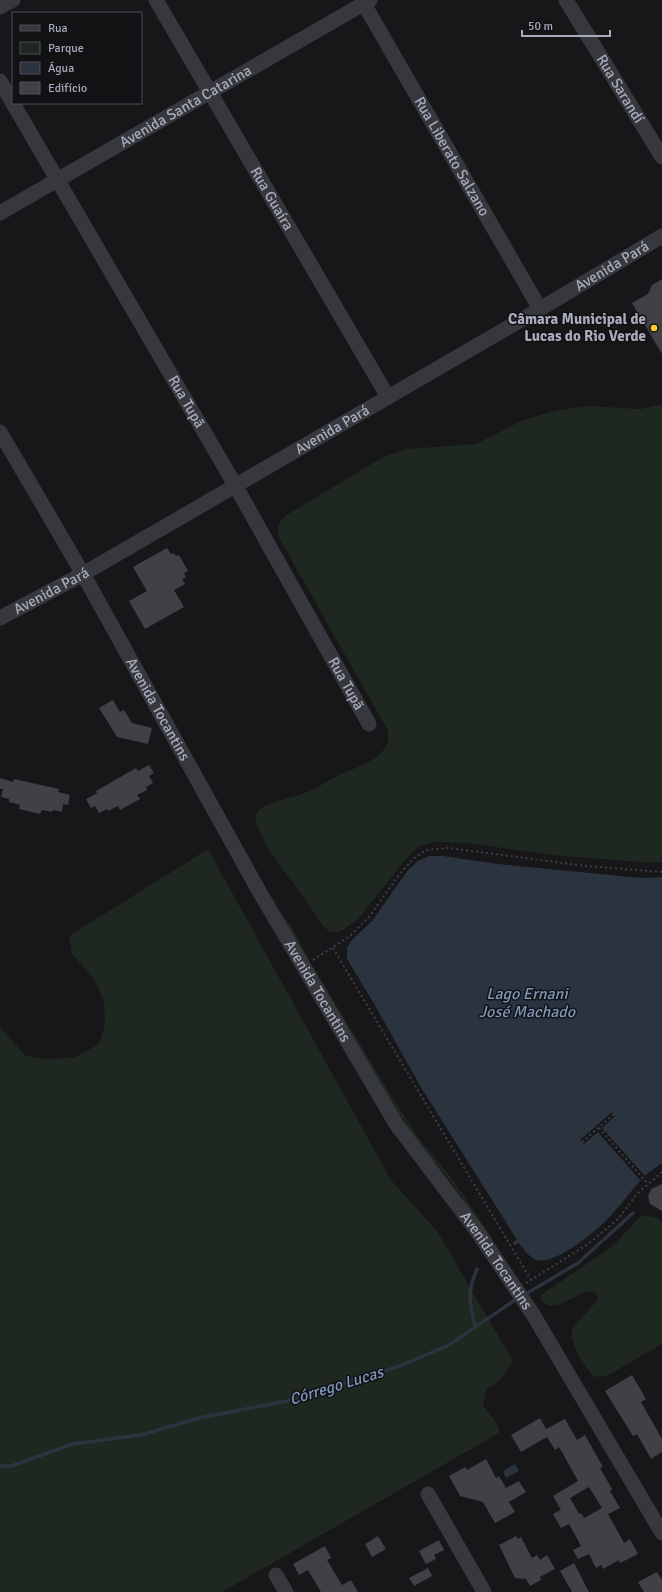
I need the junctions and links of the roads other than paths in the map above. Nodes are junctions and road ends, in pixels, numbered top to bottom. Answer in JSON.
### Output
{"nodes":[{"id":1,"x":13,"y":0,"type":"edge"},
{"id":2,"x":156,"y":0,"type":"edge"},
{"id":3,"x":566,"y":0,"type":"edge"},
{"id":4,"x":367,"y":2,"type":"edge"},
{"id":5,"x":0,"y":7,"type":"edge"},
{"id":6,"x":0,"y":81,"type":"edge"},
{"id":7,"x":210,"y":92,"type":"junction"},
{"id":8,"x":12,"y":102,"type":"edge"},
{"id":9,"x":13,"y":104,"type":"edge"},
{"id":10,"x":662,"y":157,"type":"edge"},
{"id":11,"x":57,"y":180,"type":"junction"},
{"id":12,"x":0,"y":213,"type":"edge"},
{"id":13,"x":662,"y":236,"type":"edge"},
{"id":14,"x":540,"y":309,"type":"junction"},
{"id":15,"x":388,"y":397,"type":"junction"},
{"id":16,"x":0,"y":432,"type":"edge"},
{"id":17,"x":235,"y":485,"type":"junction"},
{"id":18,"x":84,"y":574,"type":"junction"},
{"id":19,"x":0,"y":618,"type":"edge"},
{"id":20,"x":369,"y":724,"type":"dead end"},
{"id":21,"x":428,"y":1494,"type":"dead end"},
{"id":22,"x":662,"y":1533,"type":"edge"},
{"id":23,"x":276,"y":1575,"type":"dead end"},
{"id":24,"x":286,"y":1592,"type":"edge"},
{"id":25,"x":484,"y":1592,"type":"edge"}],
"edges":[{"from":1,"to":5,"type":"street"},
{"from":2,"to":7,"type":"street","name":"Rua Guaíra"},
{"from":3,"to":10,"type":"street","name":"Rua Sarandí"},
{"from":4,"to":7,"type":"street","name":"Avenida Santa Catarina"},
{"from":4,"to":14,"type":"street","name":"Rua Liberato Salzano"},
{"from":6,"to":8,"type":"street","name":"Rua Tupã"},
{"from":7,"to":11,"type":"street","name":"Avenida Santa Catarina"},
{"from":7,"to":15,"type":"street","name":"Rua Guaíra"},
{"from":9,"to":11,"type":"street","name":"Rua Tupã"},
{"from":11,"to":12,"type":"street","name":"Avenida Santa Catarina"},
{"from":11,"to":17,"type":"street","name":"Rua Tupã"},
{"from":13,"to":14,"type":"street","name":"Avenida Pará"},
{"from":14,"to":15,"type":"street","name":"Avenida Pará"},
{"from":15,"to":17,"type":"street","name":"Avenida Pará"},
{"from":16,"to":18,"type":"street","name":"Avenida Tocantins"},
{"from":17,"to":18,"type":"street","name":"Avenida Pará"},
{"from":17,"to":20,"type":"street","name":"Rua Tupã"},
{"from":18,"to":19,"type":"street","name":"Avenida Pará"},
{"from":18,"to":22,"type":"street","name":"Avenida Tocantins"},
{"from":21,"to":25,"type":"street"},
{"from":23,"to":24,"type":"street"}]}
